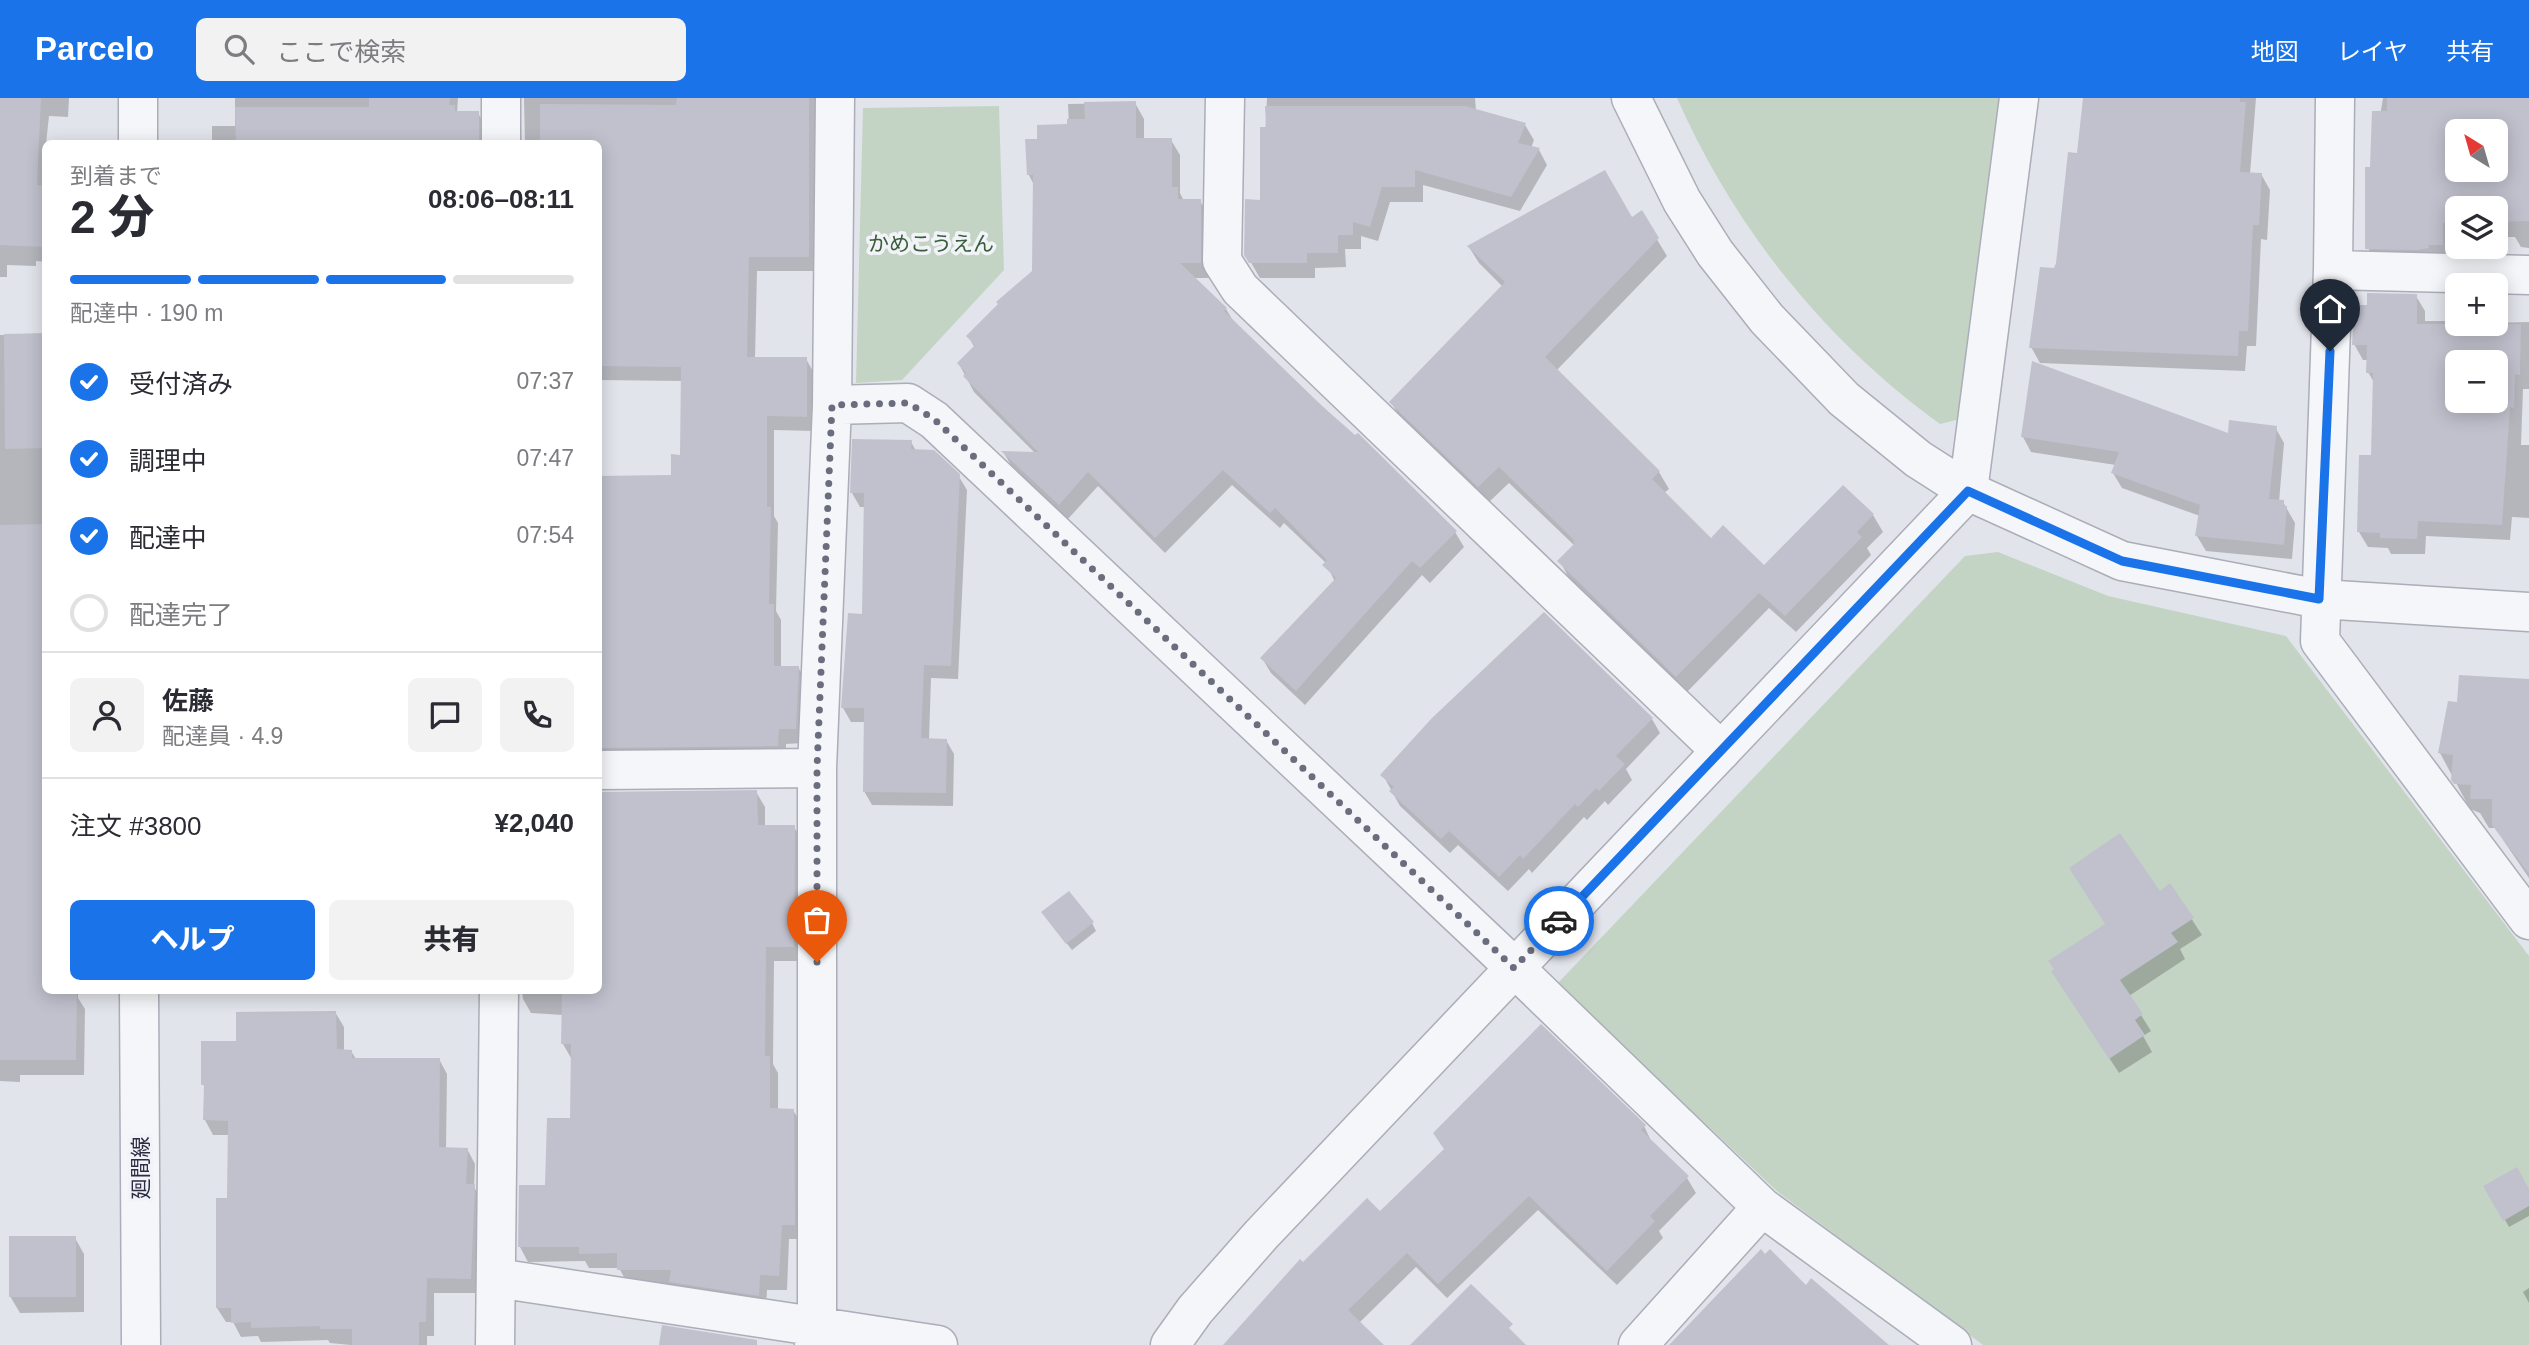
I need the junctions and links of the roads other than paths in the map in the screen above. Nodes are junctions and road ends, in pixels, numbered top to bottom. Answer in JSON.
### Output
{"nodes":[{"id":1,"x":138,"y":98,"type":"edge"},
{"id":2,"x":500,"y":98,"type":"edge"},
{"id":3,"x":835,"y":98,"type":"edge"},
{"id":4,"x":1225,"y":98,"type":"edge"},
{"id":5,"x":1631,"y":98,"type":"edge"},
{"id":6,"x":2019,"y":98,"type":"edge"},
{"id":7,"x":2335,"y":98,"type":"edge"},
{"id":8,"x":138,"y":140,"type":"edge"},
{"id":9,"x":500,"y":140,"type":"edge"},
{"id":10,"x":2333,"y":271,"type":"junction"},
{"id":11,"x":2529,"y":275,"type":"edge"},
{"id":12,"x":832,"y":405,"type":"junction"},
{"id":13,"x":1968,"y":491,"type":"junction"},
{"id":14,"x":2319,"y":599,"type":"junction"},
{"id":15,"x":2529,"y":612,"type":"edge"},
{"id":16,"x":1721,"y":751,"type":"junction"},
{"id":17,"x":817,"y":768,"type":"junction"},
{"id":18,"x":602,"y":770,"type":"edge"},
{"id":19,"x":2529,"y":920,"type":"edge"},
{"id":20,"x":1514,"y":968,"type":"junction"},
{"id":21,"x":139,"y":994,"type":"edge"},
{"id":22,"x":499,"y":994,"type":"edge"},
{"id":23,"x":1762,"y":1208,"type":"junction"},
{"id":24,"x":496,"y":1278,"type":"junction"},
{"id":25,"x":816,"y":1335,"type":"edge"},
{"id":26,"x":141,"y":1345,"type":"edge"},
{"id":27,"x":495,"y":1345,"type":"edge"},
{"id":28,"x":938,"y":1345,"type":"edge"},
{"id":29,"x":1170,"y":1345,"type":"edge"},
{"id":30,"x":1638,"y":1345,"type":"edge"},
{"id":31,"x":1952,"y":1345,"type":"edge"}],
"edges":[{"from":1,"to":8,"type":"street"},
{"from":2,"to":9,"type":"street"},
{"from":3,"to":12,"type":"street"},
{"from":4,"to":16,"type":"street"},
{"from":5,"to":13,"type":"street"},
{"from":6,"to":13,"type":"street"},
{"from":7,"to":10,"type":"street"},
{"from":10,"to":11,"type":"street"},
{"from":10,"to":14,"type":"street"},
{"from":12,"to":17,"type":"street"},
{"from":12,"to":20,"type":"street"},
{"from":13,"to":14,"type":"street"},
{"from":13,"to":16,"type":"street"},
{"from":14,"to":15,"type":"street"},
{"from":14,"to":19,"type":"street"},
{"from":16,"to":20,"type":"street"},
{"from":17,"to":18,"type":"street"},
{"from":17,"to":25,"type":"street"},
{"from":20,"to":23,"type":"street"},
{"from":20,"to":29,"type":"street"},
{"from":21,"to":26,"type":"street","name":"廻間線"},
{"from":22,"to":24,"type":"street"},
{"from":23,"to":30,"type":"street"},
{"from":23,"to":31,"type":"street"},
{"from":24,"to":25,"type":"street"},
{"from":24,"to":27,"type":"street"},
{"from":25,"to":28,"type":"street"}]}
